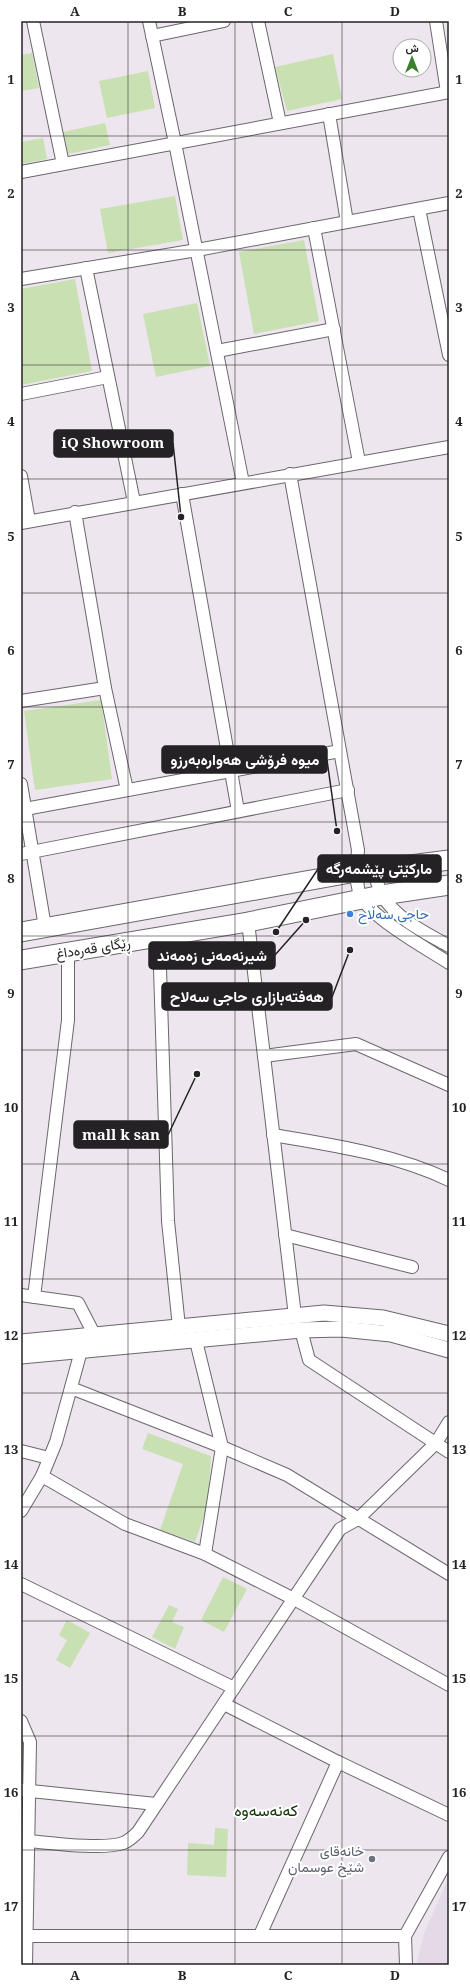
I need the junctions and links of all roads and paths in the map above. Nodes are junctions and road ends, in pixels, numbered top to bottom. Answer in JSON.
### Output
{"nodes":[{"id":1,"x":33,"y":21,"type":"edge"},
{"id":2,"x":148,"y":21,"type":"edge"},
{"id":3,"x":224,"y":21,"type":"edge"},
{"id":4,"x":258,"y":21,"type":"edge"},
{"id":5,"x":436,"y":21,"type":"edge"},
{"id":6,"x":152,"y":36,"type":"junction"},
{"id":7,"x":448,"y":92,"type":"edge"},
{"id":8,"x":329,"y":114,"type":"junction"},
{"id":9,"x":280,"y":123,"type":"junction"},
{"id":10,"x":175,"y":143,"type":"junction"},
{"id":11,"x":63,"y":164,"type":"junction"},
{"id":12,"x":21,"y":172,"type":"edge"},
{"id":13,"x":449,"y":203,"type":"edge"},
{"id":14,"x":419,"y":208,"type":"junction"},
{"id":15,"x":347,"y":222,"type":"junction"},
{"id":16,"x":314,"y":228,"type":"junction"},
{"id":17,"x":197,"y":250,"type":"junction"},
{"id":18,"x":86,"y":268,"type":"junction"},
{"id":19,"x":21,"y":279,"type":"edge"},
{"id":20,"x":444,"y":310,"type":"edge"},
{"id":21,"x":334,"y":328,"type":"junction"},
{"id":22,"x":217,"y":351,"type":"junction"},
{"id":23,"x":449,"y":355,"type":"edge"},
{"id":24,"x":108,"y":377,"type":"junction"},
{"id":25,"x":21,"y":394,"type":"edge"},
{"id":26,"x":449,"y":447,"type":"edge"},
{"id":27,"x":359,"y":462,"type":"junction"},
{"id":28,"x":290,"y":474,"type":"junction"},
{"id":29,"x":21,"y":476,"type":"edge"},
{"id":30,"x":243,"y":483,"type":"junction"},
{"id":31,"x":182,"y":494,"type":"junction"},
{"id":32,"x":134,"y":502,"type":"junction"},
{"id":33,"x":75,"y":512,"type":"junction"},
{"id":34,"x":25,"y":522,"type":"edge"},
{"id":35,"x":106,"y":688,"type":"junction"},
{"id":36,"x":21,"y":701,"type":"edge"},
{"id":37,"x":340,"y":751,"type":"junction"},
{"id":38,"x":231,"y":771,"type":"junction"},
{"id":39,"x":21,"y":784,"type":"edge"},
{"id":40,"x":127,"y":790,"type":"junction"},
{"id":41,"x":348,"y":790,"type":"junction"},
{"id":42,"x":25,"y":809,"type":"junction"},
{"id":43,"x":238,"y":811,"type":"junction"},
{"id":44,"x":27,"y":853,"type":"edge"},
{"id":45,"x":449,"y":860,"type":"edge"},
{"id":46,"x":364,"y":871,"type":"junction"},
{"id":47,"x":449,"y":885,"type":"edge"},
{"id":48,"x":382,"y":895,"type":"junction"},
{"id":49,"x":362,"y":899,"type":"junction"},
{"id":50,"x":248,"y":922,"type":"junction"},
{"id":51,"x":45,"y":928,"type":"junction"},
{"id":52,"x":21,"y":932,"type":"edge"},
{"id":53,"x":159,"y":937,"type":"junction"},
{"id":54,"x":449,"y":946,"type":"edge"},
{"id":55,"x":68,"y":952,"type":"junction"},
{"id":56,"x":21,"y":960,"type":"edge"},
{"id":57,"x":449,"y":963,"type":"edge"},
{"id":58,"x":264,"y":1056,"type":"junction"},
{"id":59,"x":449,"y":1084,"type":"edge"},
{"id":60,"x":273,"y":1135,"type":"junction"},
{"id":61,"x":449,"y":1180,"type":"edge"},
{"id":62,"x":285,"y":1235,"type":"junction"},
{"id":63,"x":412,"y":1267,"type":"dead end"},
{"id":64,"x":21,"y":1295,"type":"edge"},
{"id":65,"x":34,"y":1297,"type":"junction"},
{"id":66,"x":295,"y":1316,"type":"junction"},
{"id":67,"x":179,"y":1328,"type":"junction"},
{"id":68,"x":302,"y":1330,"type":"junction"},
{"id":69,"x":449,"y":1334,"type":"edge"},
{"id":70,"x":95,"y":1336,"type":"junction"},
{"id":71,"x":196,"y":1340,"type":"junction"},
{"id":72,"x":21,"y":1342,"type":"edge"},
{"id":73,"x":449,"y":1350,"type":"edge"},
{"id":74,"x":81,"y":1351,"type":"junction"},
{"id":75,"x":21,"y":1356,"type":"edge"},
{"id":76,"x":71,"y":1388,"type":"junction"},
{"id":77,"x":449,"y":1422,"type":"edge"},
{"id":78,"x":436,"y":1443,"type":"junction"},
{"id":79,"x":222,"y":1447,"type":"junction"},
{"id":80,"x":21,"y":1451,"type":"edge"},
{"id":81,"x":449,"y":1452,"type":"edge"},
{"id":82,"x":49,"y":1458,"type":"junction"},
{"id":83,"x":42,"y":1476,"type":"junction"},
{"id":84,"x":21,"y":1511,"type":"edge"},
{"id":85,"x":358,"y":1519,"type":"junction"},
{"id":86,"x":205,"y":1554,"type":"junction"},
{"id":87,"x":449,"y":1574,"type":"edge"},
{"id":88,"x":21,"y":1584,"type":"edge"},
{"id":89,"x":294,"y":1600,"type":"junction"},
{"id":90,"x":449,"y":1685,"type":"edge"},
{"id":91,"x":234,"y":1688,"type":"junction"},
{"id":92,"x":224,"y":1704,"type":"junction"},
{"id":93,"x":21,"y":1722,"type":"edge"},
{"id":94,"x":338,"y":1762,"type":"junction"},
{"id":95,"x":26,"y":1790,"type":"edge"},
{"id":96,"x":156,"y":1804,"type":"junction"},
{"id":97,"x":449,"y":1815,"type":"edge"},
{"id":98,"x":28,"y":1841,"type":"junction"},
{"id":99,"x":449,"y":1857,"type":"edge"},
{"id":100,"x":260,"y":1935,"type":"junction"},
{"id":101,"x":23,"y":1936,"type":"edge"},
{"id":102,"x":405,"y":1936,"type":"junction"},
{"id":103,"x":26,"y":1965,"type":"edge"},
{"id":104,"x":406,"y":1965,"type":"edge"}],
"edges":[{"from":1,"to":11,"type":"street"},
{"from":2,"to":6,"type":"street"},
{"from":3,"to":6,"type":"street"},
{"from":4,"to":9,"type":"street"},
{"from":5,"to":7,"type":"street"},
{"from":6,"to":10,"type":"street"},
{"from":7,"to":8,"type":"street"},
{"from":8,"to":9,"type":"street"},
{"from":8,"to":15,"type":"street"},
{"from":9,"to":10,"type":"street"},
{"from":10,"to":11,"type":"street"},
{"from":10,"to":17,"type":"street"},
{"from":11,"to":12,"type":"street"},
{"from":13,"to":14,"type":"street"},
{"from":14,"to":15,"type":"street"},
{"from":14,"to":20,"type":"street"},
{"from":15,"to":16,"type":"street"},
{"from":16,"to":17,"type":"street"},
{"from":16,"to":21,"type":"street"},
{"from":17,"to":18,"type":"street"},
{"from":17,"to":22,"type":"street"},
{"from":18,"to":19,"type":"street"},
{"from":18,"to":24,"type":"street"},
{"from":20,"to":23,"type":"street"},
{"from":21,"to":22,"type":"street"},
{"from":21,"to":27,"type":"street"},
{"from":22,"to":30,"type":"street"},
{"from":24,"to":25,"type":"street"},
{"from":24,"to":32,"type":"street"},
{"from":26,"to":27,"type":"street"},
{"from":27,"to":28,"type":"street"},
{"from":28,"to":30,"type":"street"},
{"from":28,"to":37,"type":"street"},
{"from":29,"to":34,"type":"street"},
{"from":30,"to":31,"type":"street"},
{"from":31,"to":32,"type":"street"},
{"from":31,"to":38,"type":"street"},
{"from":32,"to":33,"type":"street"},
{"from":33,"to":34,"type":"street"},
{"from":33,"to":35,"type":"street"},
{"from":35,"to":36,"type":"street"},
{"from":35,"to":40,"type":"street"},
{"from":37,"to":38,"type":"street"},
{"from":37,"to":41,"type":"street"},
{"from":38,"to":40,"type":"street"},
{"from":38,"to":43,"type":"street"},
{"from":39,"to":42,"type":"street"},
{"from":40,"to":42,"type":"street"},
{"from":41,"to":43,"type":"street"},
{"from":41,"to":46,"type":"street"},
{"from":42,"to":44,"type":"street"},
{"from":43,"to":44,"type":"street"},
{"from":44,"to":51,"type":"street"},
{"from":45,"to":46,"type":"main road","name":"ڕێگای قەرەداغ"},
{"from":46,"to":48,"type":"street"},
{"from":46,"to":49,"type":"street"},
{"from":46,"to":51,"type":"main road","name":"ڕێگای قەرەداغ"},
{"from":47,"to":48,"type":"main road","name":"ڕێگای قەرەداغ"},
{"from":48,"to":49,"type":"main road","name":"ڕێگای قەرەداغ"},
{"from":48,"to":54,"type":"street"},
{"from":49,"to":50,"type":"main road","name":"ڕێگای قەرەداغ"},
{"from":49,"to":57,"type":"street"},
{"from":50,"to":53,"type":"main road","name":"ڕێگای قەرەداغ"},
{"from":50,"to":58,"type":"street"},
{"from":51,"to":52,"type":"main road","name":"ڕێگای قەرەداغ"},
{"from":53,"to":55,"type":"main road","name":"ڕێگای قەرەداغ"},
{"from":53,"to":67,"type":"street"},
{"from":55,"to":56,"type":"main road","name":"ڕێگای قەرەداغ"},
{"from":55,"to":65,"type":"street"},
{"from":58,"to":59,"type":"street"},
{"from":58,"to":60,"type":"street"},
{"from":60,"to":61,"type":"street"},
{"from":60,"to":62,"type":"street"},
{"from":62,"to":63,"type":"street"},
{"from":62,"to":66,"type":"street"},
{"from":64,"to":65,"type":"street"},
{"from":65,"to":70,"type":"street"},
{"from":66,"to":67,"type":"street"},
{"from":66,"to":69,"type":"street"},
{"from":67,"to":70,"type":"street"},
{"from":68,"to":71,"type":"street"},
{"from":68,"to":73,"type":"street"},
{"from":68,"to":78,"type":"street"},
{"from":70,"to":72,"type":"street"},
{"from":71,"to":74,"type":"street"},
{"from":71,"to":79,"type":"street"},
{"from":74,"to":75,"type":"street"},
{"from":74,"to":76,"type":"street"},
{"from":76,"to":79,"type":"street"},
{"from":76,"to":82,"type":"street"},
{"from":77,"to":78,"type":"street"},
{"from":78,"to":81,"type":"street"},
{"from":78,"to":85,"type":"street"},
{"from":79,"to":85,"type":"street"},
{"from":79,"to":86,"type":"street"},
{"from":80,"to":82,"type":"street"},
{"from":82,"to":83,"type":"street"},
{"from":83,"to":84,"type":"street"},
{"from":83,"to":86,"type":"street"},
{"from":85,"to":87,"type":"street"},
{"from":85,"to":89,"type":"street"},
{"from":86,"to":89,"type":"street"},
{"from":88,"to":91,"type":"street"},
{"from":89,"to":90,"type":"street"},
{"from":89,"to":91,"type":"street"},
{"from":91,"to":92,"type":"street"},
{"from":92,"to":94,"type":"street"},
{"from":92,"to":96,"type":"street"},
{"from":93,"to":95,"type":"street"},
{"from":94,"to":97,"type":"street"},
{"from":94,"to":100,"type":"street"},
{"from":95,"to":96,"type":"street"},
{"from":95,"to":98,"type":"street"},
{"from":96,"to":98,"type":"street"},
{"from":98,"to":101,"type":"street"},
{"from":99,"to":102,"type":"street"},
{"from":100,"to":101,"type":"street"},
{"from":100,"to":102,"type":"street"},
{"from":101,"to":103,"type":"street"},
{"from":102,"to":104,"type":"street"}]}
